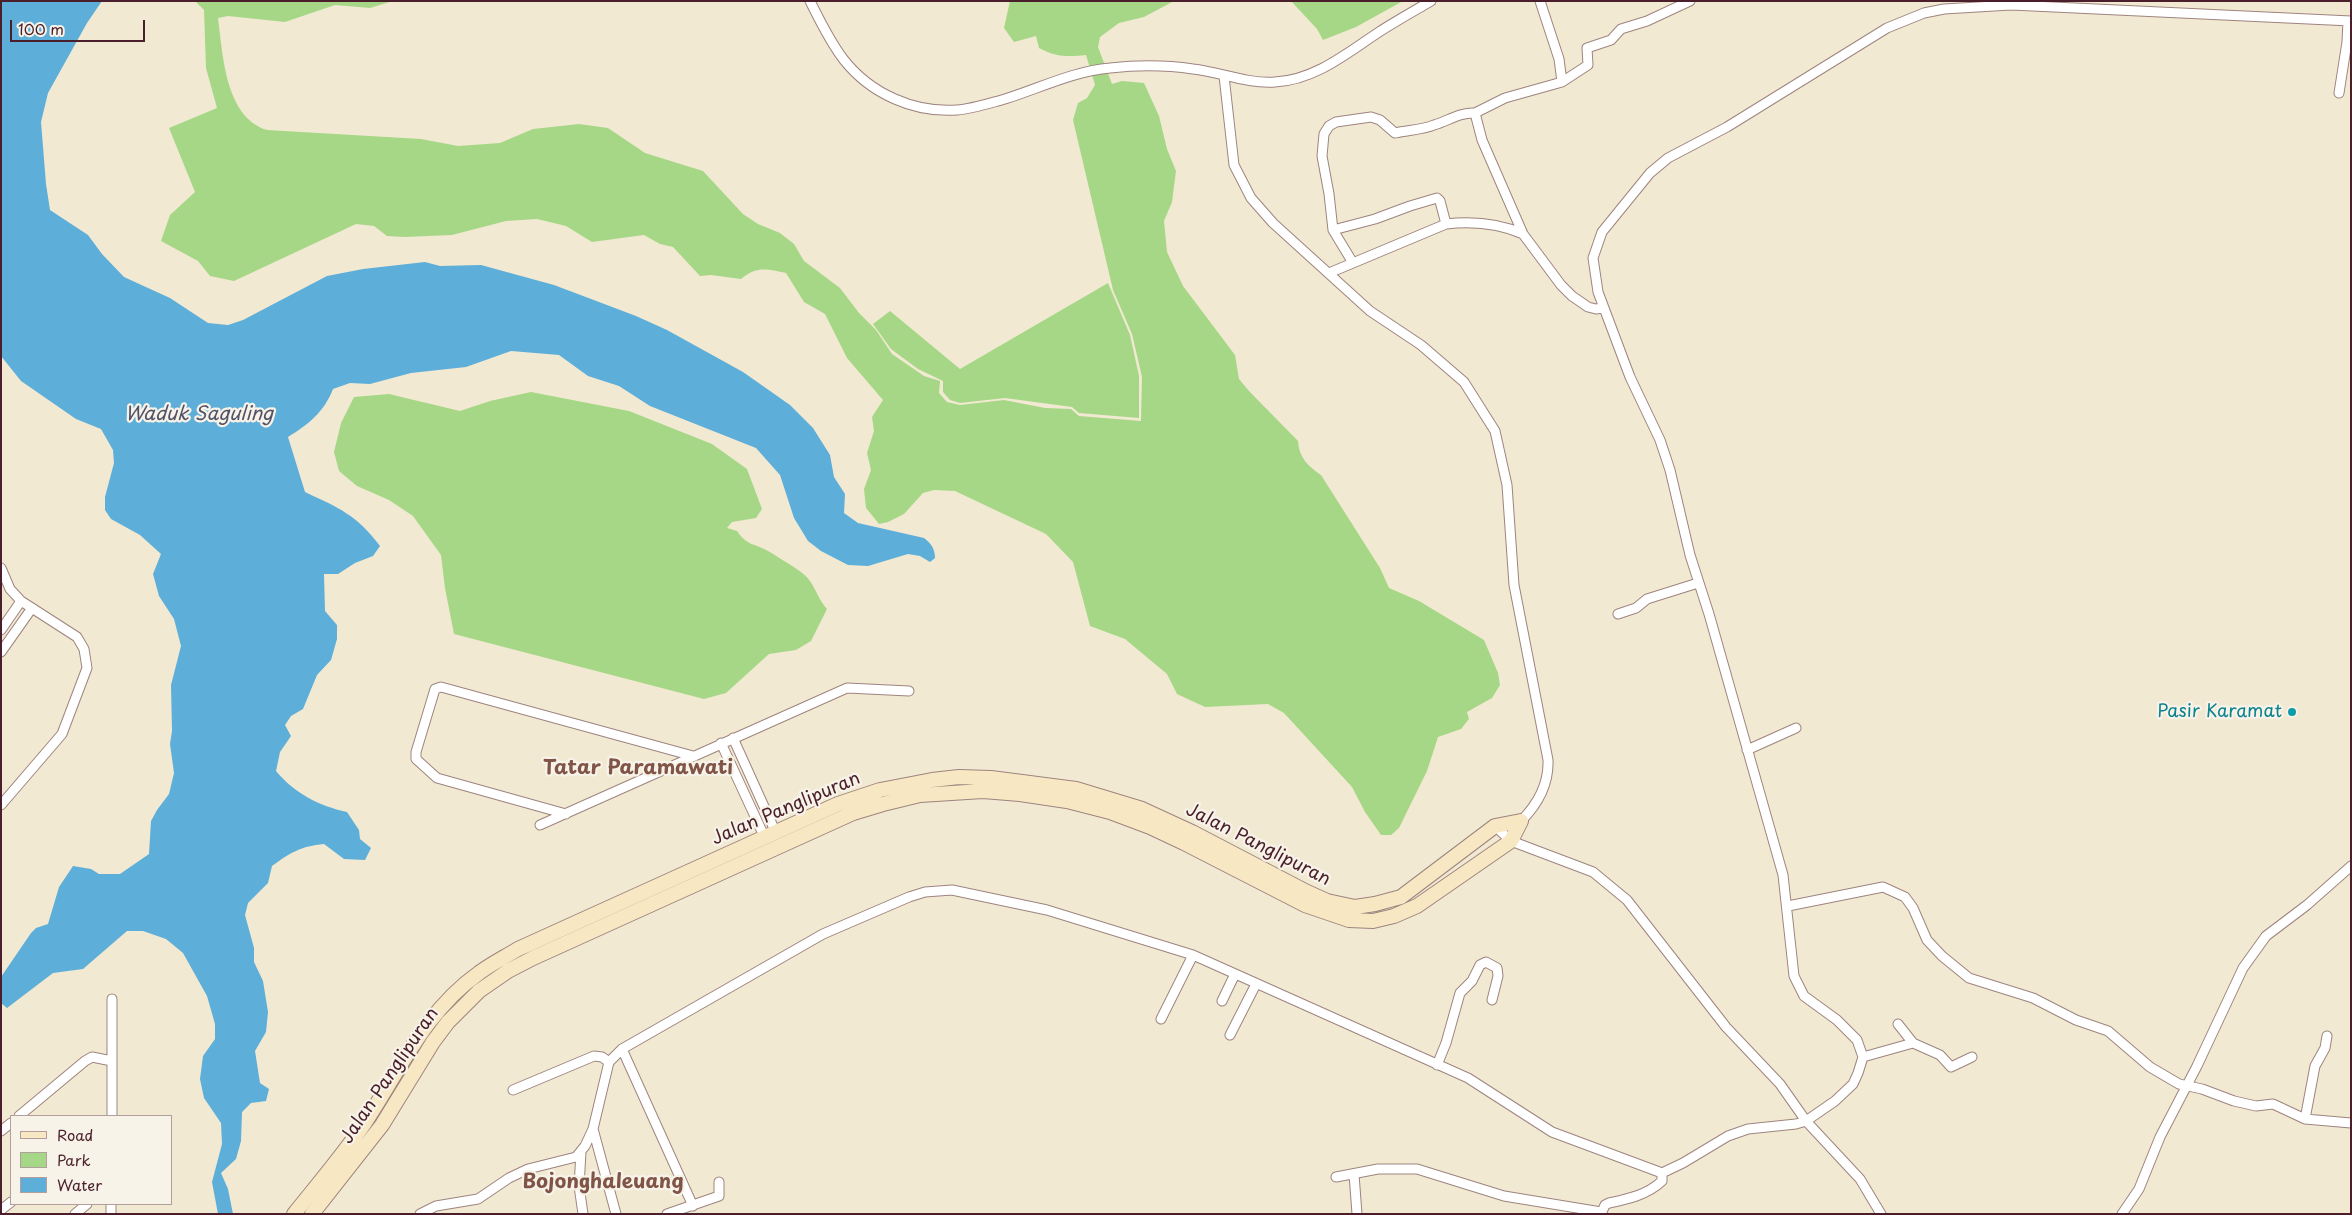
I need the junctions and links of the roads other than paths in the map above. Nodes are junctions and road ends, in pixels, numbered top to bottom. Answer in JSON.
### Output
{"nodes":[{"id":1,"x":810,"y":1,"type":"edge"},
{"id":2,"x":1431,"y":1,"type":"edge"},
{"id":3,"x":1540,"y":1,"type":"edge"},
{"id":4,"x":1690,"y":1,"type":"edge"},
{"id":5,"x":1996,"y":3,"type":"edge"},
{"id":6,"x":2132,"y":6,"type":"edge"},
{"id":7,"x":2349,"y":21,"type":"edge"},
{"id":8,"x":1224,"y":76,"type":"junction"},
{"id":9,"x":1562,"y":82,"type":"junction"},
{"id":10,"x":2339,"y":93,"type":"dead end"},
{"id":11,"x":1475,"y":113,"type":"junction"},
{"id":12,"x":1446,"y":224,"type":"junction"},
{"id":13,"x":1333,"y":230,"type":"junction"},
{"id":14,"x":1523,"y":234,"type":"junction"},
{"id":15,"x":1353,"y":263,"type":"junction"},
{"id":16,"x":1329,"y":273,"type":"junction"},
{"id":17,"x":1603,"y":308,"type":"junction"},
{"id":18,"x":1,"y":568,"type":"edge"},
{"id":19,"x":1698,"y":584,"type":"junction"},
{"id":20,"x":21,"y":601,"type":"junction"},
{"id":21,"x":32,"y":608,"type":"junction"},
{"id":22,"x":1618,"y":614,"type":"dead end"},
{"id":23,"x":1,"y":630,"type":"edge"},
{"id":24,"x":1,"y":652,"type":"edge"},
{"id":25,"x":909,"y":691,"type":"dead end"},
{"id":26,"x":1796,"y":728,"type":"dead end"},
{"id":27,"x":732,"y":738,"type":"junction"},
{"id":28,"x":721,"y":743,"type":"junction"},
{"id":29,"x":1747,"y":750,"type":"junction"},
{"id":30,"x":693,"y":756,"type":"junction"},
{"id":31,"x":1,"y":805,"type":"edge"},
{"id":32,"x":566,"y":814,"type":"junction"},
{"id":33,"x":1521,"y":821,"type":"junction"},
{"id":34,"x":540,"y":825,"type":"dead end"},
{"id":35,"x":1495,"y":826,"type":"junction"},
{"id":36,"x":770,"y":835,"type":"junction"},
{"id":37,"x":1188,"y":837,"type":"junction"},
{"id":38,"x":1511,"y":841,"type":"junction"},
{"id":39,"x":2351,"y":866,"type":"edge"},
{"id":40,"x":632,"y":905,"type":"junction"},
{"id":41,"x":1788,"y":906,"type":"junction"},
{"id":42,"x":1193,"y":955,"type":"junction"},
{"id":43,"x":1235,"y":974,"type":"junction"},
{"id":44,"x":1256,"y":984,"type":"junction"},
{"id":45,"x":112,"y":999,"type":"dead end"},
{"id":46,"x":1492,"y":1000,"type":"dead end"},
{"id":47,"x":1222,"y":1001,"type":"dead end"},
{"id":48,"x":1161,"y":1019,"type":"dead end"},
{"id":49,"x":1898,"y":1024,"type":"dead end"},
{"id":50,"x":1230,"y":1035,"type":"dead end"},
{"id":51,"x":2327,"y":1036,"type":"dead end"},
{"id":52,"x":1912,"y":1043,"type":"junction"},
{"id":53,"x":622,"y":1049,"type":"junction"},
{"id":54,"x":1972,"y":1057,"type":"dead end"},
{"id":55,"x":1863,"y":1058,"type":"junction"},
{"id":56,"x":112,"y":1061,"type":"junction"},
{"id":57,"x":609,"y":1062,"type":"junction"},
{"id":58,"x":1436,"y":1065,"type":"junction"},
{"id":59,"x":2187,"y":1085,"type":"junction"},
{"id":60,"x":513,"y":1090,"type":"dead end"},
{"id":61,"x":20,"y":1115,"type":"edge"},
{"id":62,"x":112,"y":1115,"type":"edge"},
{"id":63,"x":2305,"y":1119,"type":"junction"},
{"id":64,"x":1806,"y":1121,"type":"junction"},
{"id":65,"x":2351,"y":1123,"type":"edge"},
{"id":66,"x":594,"y":1128,"type":"junction"},
{"id":67,"x":581,"y":1152,"type":"junction"},
{"id":68,"x":1662,"y":1173,"type":"junction"},
{"id":69,"x":1354,"y":1174,"type":"junction"},
{"id":70,"x":1336,"y":1177,"type":"dead end"},
{"id":71,"x":719,"y":1182,"type":"dead end"},
{"id":72,"x":86,"y":1205,"type":"edge"},
{"id":73,"x":693,"y":1206,"type":"junction"},
{"id":74,"x":1601,"y":1213,"type":"edge"},
{"id":75,"x":75,"y":1214,"type":"edge"},
{"id":76,"x":294,"y":1214,"type":"edge"},
{"id":77,"x":312,"y":1214,"type":"edge"},
{"id":78,"x":421,"y":1214,"type":"edge"},
{"id":79,"x":583,"y":1214,"type":"edge"},
{"id":80,"x":616,"y":1214,"type":"edge"},
{"id":81,"x":668,"y":1214,"type":"edge"},
{"id":82,"x":1357,"y":1214,"type":"edge"},
{"id":83,"x":1882,"y":1214,"type":"edge"},
{"id":84,"x":2122,"y":1214,"type":"edge"}],
"edges":[{"from":1,"to":8,"type":"street"},
{"from":2,"to":8,"type":"street"},
{"from":3,"to":9,"type":"street"},
{"from":4,"to":9,"type":"street"},
{"from":5,"to":6,"type":"street"},
{"from":5,"to":17,"type":"street"},
{"from":6,"to":7,"type":"street"},
{"from":7,"to":10,"type":"street"},
{"from":8,"to":16,"type":"street"},
{"from":9,"to":11,"type":"street"},
{"from":11,"to":13,"type":"street"},
{"from":11,"to":14,"type":"street"},
{"from":12,"to":13,"type":"street"},
{"from":12,"to":14,"type":"street"},
{"from":12,"to":15,"type":"street"},
{"from":13,"to":15,"type":"street"},
{"from":14,"to":17,"type":"street"},
{"from":15,"to":16,"type":"street"},
{"from":16,"to":33,"type":"street"},
{"from":17,"to":19,"type":"street"},
{"from":18,"to":20,"type":"street"},
{"from":19,"to":22,"type":"street"},
{"from":19,"to":29,"type":"street"},
{"from":20,"to":21,"type":"street"},
{"from":20,"to":23,"type":"street"},
{"from":21,"to":24,"type":"street"},
{"from":21,"to":31,"type":"street"},
{"from":25,"to":27,"type":"street"},
{"from":26,"to":29,"type":"street"},
{"from":27,"to":28,"type":"street"},
{"from":27,"to":36,"type":"street"},
{"from":28,"to":30,"type":"street"},
{"from":28,"to":36,"type":"street"},
{"from":29,"to":41,"type":"street"},
{"from":30,"to":32,"type":"street"},
{"from":30,"to":32,"type":"street"},
{"from":32,"to":34,"type":"street"},
{"from":33,"to":35,"type":"main road","name":"Jalan Panglipuran"},
{"from":33,"to":38,"type":"main road","name":"Jalan Panglipuran"},
{"from":35,"to":37,"type":"main road","name":"Jalan Panglipuran"},
{"from":35,"to":38,"type":"street"},
{"from":36,"to":37,"type":"main road","name":"Jalan Panglipuran"},
{"from":36,"to":40,"type":"main road","name":"Jalan Panglipuran"},
{"from":37,"to":38,"type":"main road","name":"Jalan Panglipuran"},
{"from":37,"to":40,"type":"main road","name":"Jalan Panglipuran"},
{"from":38,"to":64,"type":"street"},
{"from":39,"to":59,"type":"street"},
{"from":40,"to":76,"type":"main road","name":"Jalan Panglipuran"},
{"from":40,"to":77,"type":"main road","name":"Jalan Panglipuran"},
{"from":41,"to":55,"type":"street"},
{"from":41,"to":59,"type":"street"},
{"from":42,"to":43,"type":"street"},
{"from":42,"to":48,"type":"street"},
{"from":42,"to":53,"type":"street"},
{"from":43,"to":44,"type":"street"},
{"from":43,"to":47,"type":"street"},
{"from":44,"to":50,"type":"street"},
{"from":44,"to":58,"type":"street"},
{"from":45,"to":56,"type":"street"},
{"from":46,"to":58,"type":"street"},
{"from":49,"to":52,"type":"street"},
{"from":51,"to":63,"type":"street"},
{"from":52,"to":54,"type":"street"},
{"from":52,"to":55,"type":"street"},
{"from":53,"to":57,"type":"street"},
{"from":53,"to":73,"type":"street"},
{"from":55,"to":64,"type":"street"},
{"from":56,"to":61,"type":"street"},
{"from":56,"to":62,"type":"street"},
{"from":57,"to":60,"type":"street"},
{"from":57,"to":66,"type":"street"},
{"from":58,"to":68,"type":"street"},
{"from":59,"to":63,"type":"street"},
{"from":59,"to":84,"type":"street"},
{"from":63,"to":65,"type":"street"},
{"from":64,"to":68,"type":"street"},
{"from":64,"to":83,"type":"street"},
{"from":66,"to":67,"type":"street"},
{"from":66,"to":80,"type":"street"},
{"from":67,"to":78,"type":"street"},
{"from":67,"to":79,"type":"street"},
{"from":68,"to":74,"type":"street"},
{"from":69,"to":70,"type":"street"},
{"from":69,"to":74,"type":"street"},
{"from":69,"to":82,"type":"street"},
{"from":71,"to":73,"type":"street"},
{"from":72,"to":75,"type":"street"},
{"from":73,"to":81,"type":"street"}]}
